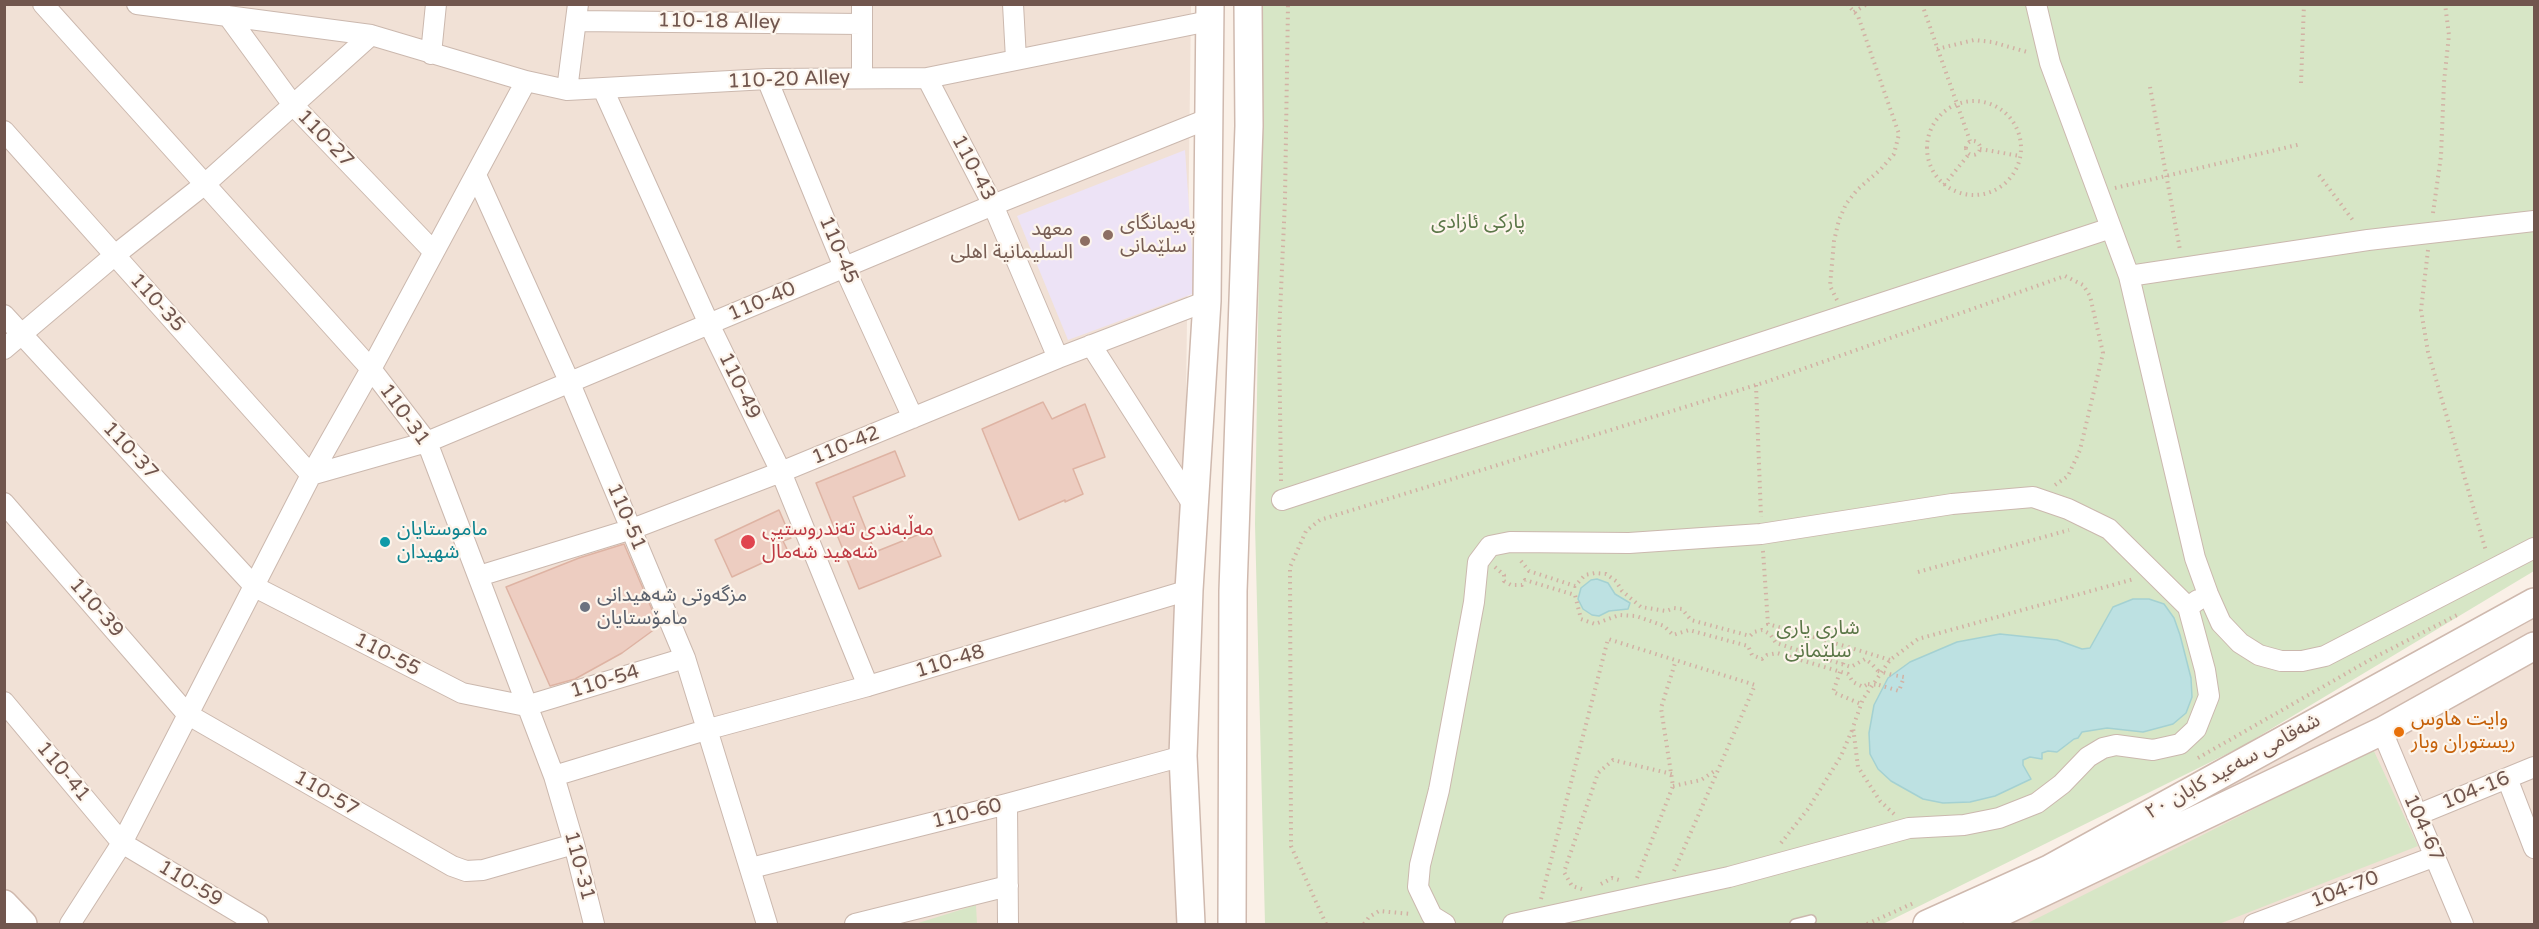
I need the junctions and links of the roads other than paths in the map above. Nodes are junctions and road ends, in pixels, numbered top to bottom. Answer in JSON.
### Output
{"nodes":[{"id":1,"x":43,"y":4,"type":"edge"},
{"id":2,"x":137,"y":4,"type":"edge"},
{"id":3,"x":436,"y":4,"type":"edge"},
{"id":4,"x":1013,"y":4,"type":"edge"},
{"id":5,"x":1248,"y":4,"type":"edge"},
{"id":6,"x":2036,"y":4,"type":"edge"},
{"id":7,"x":578,"y":13,"type":"edge"},
{"id":8,"x":1210,"y":13,"type":"edge"},
{"id":9,"x":862,"y":14,"type":"edge"},
{"id":10,"x":228,"y":16,"type":"junction"},
{"id":11,"x":372,"y":35,"type":"junction"},
{"id":12,"x":431,"y":54,"type":"junction"},
{"id":13,"x":1016,"y":59,"type":"junction"},
{"id":14,"x":862,"y":77,"type":"junction"},
{"id":15,"x":927,"y":78,"type":"junction"},
{"id":16,"x":767,"y":79,"type":"junction"},
{"id":17,"x":526,"y":81,"type":"junction"},
{"id":18,"x":603,"y":89,"type":"junction"},
{"id":19,"x":567,"y":90,"type":"junction"},
{"id":20,"x":293,"y":105,"type":"junction"},
{"id":21,"x":1210,"y":118,"type":"junction"},
{"id":22,"x":4,"y":131,"type":"edge"},
{"id":23,"x":476,"y":175,"type":"junction"},
{"id":24,"x":205,"y":184,"type":"junction"},
{"id":25,"x":993,"y":205,"type":"junction"},
{"id":26,"x":2535,"y":221,"type":"edge"},
{"id":27,"x":2110,"y":228,"type":"junction"},
{"id":28,"x":434,"y":252,"type":"junction"},
{"id":29,"x":115,"y":255,"type":"junction"},
{"id":30,"x":844,"y":267,"type":"junction"},
{"id":31,"x":2129,"y":276,"type":"junction"},
{"id":32,"x":1207,"y":301,"type":"junction"},
{"id":33,"x":4,"y":315,"type":"edge"},
{"id":34,"x":710,"y":324,"type":"junction"},
{"id":35,"x":22,"y":335,"type":"junction"},
{"id":36,"x":1091,"y":345,"type":"junction"},
{"id":37,"x":4,"y":349,"type":"edge"},
{"id":38,"x":1058,"y":358,"type":"junction"},
{"id":39,"x":371,"y":369,"type":"junction"},
{"id":40,"x":569,"y":381,"type":"junction"},
{"id":41,"x":913,"y":418,"type":"junction"},
{"id":42,"x":427,"y":442,"type":"junction"},
{"id":43,"x":781,"y":472,"type":"junction"},
{"id":44,"x":311,"y":475,"type":"junction"},
{"id":45,"x":1282,"y":500,"type":"road end"},
{"id":46,"x":4,"y":503,"type":"edge"},
{"id":47,"x":1195,"y":508,"type":"junction"},
{"id":48,"x":632,"y":529,"type":"junction"},
{"id":49,"x":2535,"y":548,"type":"edge"},
{"id":50,"x":479,"y":576,"type":"junction"},
{"id":51,"x":255,"y":587,"type":"junction"},
{"id":52,"x":1190,"y":590,"type":"junction"},
{"id":53,"x":2208,"y":594,"type":"junction"},
{"id":54,"x":2535,"y":602,"type":"edge"},
{"id":55,"x":2188,"y":607,"type":"junction"},
{"id":56,"x":2535,"y":646,"type":"edge"},
{"id":57,"x":685,"y":658,"type":"junction"},
{"id":58,"x":868,"y":686,"type":"junction"},
{"id":59,"x":4,"y":702,"type":"edge"},
{"id":60,"x":526,"y":706,"type":"junction"},
{"id":61,"x":187,"y":714,"type":"junction"},
{"id":62,"x":709,"y":729,"type":"junction"},
{"id":63,"x":2382,"y":731,"type":"junction"},
{"id":64,"x":1183,"y":756,"type":"junction"},
{"id":65,"x":2535,"y":767,"type":"edge"},
{"id":66,"x":554,"y":776,"type":"junction"},
{"id":67,"x":2507,"y":778,"type":"junction"},
{"id":68,"x":1007,"y":804,"type":"junction"},
{"id":69,"x":2417,"y":815,"type":"junction"},
{"id":70,"x":122,"y":843,"type":"junction"},
{"id":71,"x":574,"y":844,"type":"junction"},
{"id":72,"x":2535,"y":848,"type":"edge"},
{"id":73,"x":2436,"y":856,"type":"junction"},
{"id":74,"x":751,"y":868,"type":"junction"},
{"id":75,"x":1008,"y":886,"type":"junction"},
{"id":76,"x":4,"y":904,"type":"edge"},
{"id":77,"x":1924,"y":912,"type":"edge"},
{"id":78,"x":1810,"y":920,"type":"dead end"},
{"id":79,"x":1435,"y":922,"type":"edge"},
{"id":80,"x":23,"y":924,"type":"edge"},
{"id":81,"x":70,"y":924,"type":"edge"},
{"id":82,"x":258,"y":924,"type":"edge"},
{"id":83,"x":594,"y":924,"type":"edge"},
{"id":84,"x":767,"y":924,"type":"edge"},
{"id":85,"x":857,"y":924,"type":"edge"},
{"id":86,"x":1008,"y":924,"type":"edge"},
{"id":87,"x":1191,"y":924,"type":"edge"},
{"id":88,"x":1232,"y":924,"type":"edge"},
{"id":89,"x":1513,"y":924,"type":"edge"},
{"id":90,"x":1795,"y":924,"type":"edge"},
{"id":91,"x":1977,"y":924,"type":"edge"},
{"id":92,"x":2260,"y":924,"type":"edge"},
{"id":93,"x":2463,"y":924,"type":"edge"}],
"edges":[{"from":1,"to":24,"type":"street","name":"110-31"},
{"from":2,"to":10,"type":"street","name":"110-20 Alley"},
{"from":3,"to":12,"type":"street"},
{"from":4,"to":13,"type":"street"},
{"from":5,"to":88,"type":"main road"},
{"from":6,"to":27,"type":"street"},
{"from":7,"to":9,"type":"street","name":"110-18 Alley"},
{"from":7,"to":19,"type":"street"},
{"from":8,"to":13,"type":"street","name":"110-20 Alley"},
{"from":8,"to":21,"type":"main road"},
{"from":9,"to":14,"type":"street"},
{"from":10,"to":11,"type":"street","name":"110-20 Alley"},
{"from":10,"to":20,"type":"street","name":"110-27"},
{"from":11,"to":12,"type":"street","name":"110-20 Alley"},
{"from":11,"to":20,"type":"street"},
{"from":12,"to":17,"type":"street","name":"110-20 Alley"},
{"from":13,"to":15,"type":"street","name":"110-20 Alley"},
{"from":14,"to":15,"type":"street","name":"110-20 Alley"},
{"from":14,"to":16,"type":"street","name":"110-20 Alley"},
{"from":15,"to":25,"type":"street","name":"110-43"},
{"from":16,"to":18,"type":"street","name":"110-20 Alley"},
{"from":16,"to":30,"type":"street","name":"110-45"},
{"from":17,"to":19,"type":"street","name":"110-20 Alley"},
{"from":17,"to":23,"type":"street"},
{"from":18,"to":19,"type":"street","name":"110-20 Alley"},
{"from":18,"to":34,"type":"street","name":"110-49"},
{"from":20,"to":24,"type":"street"},
{"from":20,"to":28,"type":"street","name":"110-27"},
{"from":21,"to":25,"type":"street","name":"110-40"},
{"from":21,"to":32,"type":"main road"},
{"from":22,"to":29,"type":"street","name":"110-35"},
{"from":23,"to":28,"type":"street"},
{"from":23,"to":40,"type":"street","name":"110-51"},
{"from":24,"to":29,"type":"street"},
{"from":24,"to":39,"type":"street","name":"110-31"},
{"from":25,"to":30,"type":"street","name":"110-40"},
{"from":25,"to":38,"type":"street","name":"110-43"},
{"from":26,"to":31,"type":"street"},
{"from":27,"to":31,"type":"street"},
{"from":27,"to":45,"type":"street"},
{"from":28,"to":39,"type":"street"},
{"from":29,"to":35,"type":"street"},
{"from":29,"to":44,"type":"street","name":"110-35"},
{"from":30,"to":34,"type":"street","name":"110-40"},
{"from":30,"to":41,"type":"street","name":"110-45"},
{"from":31,"to":53,"type":"street"},
{"from":32,"to":36,"type":"street","name":"110-42"},
{"from":32,"to":47,"type":"main road"},
{"from":33,"to":35,"type":"street","name":"110-37"},
{"from":34,"to":40,"type":"street","name":"110-40"},
{"from":34,"to":43,"type":"street","name":"110-49"},
{"from":35,"to":37,"type":"street"},
{"from":35,"to":51,"type":"street","name":"110-37"},
{"from":36,"to":38,"type":"street","name":"110-42"},
{"from":36,"to":47,"type":"street"},
{"from":38,"to":41,"type":"street","name":"110-42"},
{"from":39,"to":42,"type":"street","name":"110-31"},
{"from":39,"to":44,"type":"street"},
{"from":40,"to":42,"type":"street","name":"110-40"},
{"from":40,"to":48,"type":"street","name":"110-51"},
{"from":41,"to":43,"type":"street","name":"110-42"},
{"from":42,"to":44,"type":"street","name":"110-40"},
{"from":42,"to":50,"type":"street","name":"110-31"},
{"from":43,"to":48,"type":"street","name":"110-42"},
{"from":43,"to":58,"type":"street","name":"110-49"},
{"from":44,"to":51,"type":"street"},
{"from":46,"to":61,"type":"street","name":"110-39"},
{"from":47,"to":52,"type":"main road"},
{"from":48,"to":50,"type":"street","name":"110-42"},
{"from":48,"to":57,"type":"street","name":"110-51"},
{"from":49,"to":53,"type":"street"},
{"from":50,"to":60,"type":"street","name":"110-31"},
{"from":51,"to":60,"type":"street","name":"110-55"},
{"from":51,"to":61,"type":"street"},
{"from":52,"to":58,"type":"street","name":"110-48"},
{"from":52,"to":64,"type":"main road"},
{"from":53,"to":55,"type":"street"},
{"from":54,"to":77,"type":"main road","name":"شەقامی سەعید کابان ٢٠"},
{"from":55,"to":79,"type":"street"},
{"from":55,"to":89,"type":"street"},
{"from":56,"to":63,"type":"main road","name":"شەقامی سەعید کابان ٢٠"},
{"from":57,"to":60,"type":"street","name":"110-54"},
{"from":57,"to":62,"type":"street","name":"110-51"},
{"from":58,"to":62,"type":"street","name":"110-48"},
{"from":59,"to":70,"type":"street","name":"110-41"},
{"from":60,"to":66,"type":"street","name":"110-31"},
{"from":61,"to":70,"type":"street"},
{"from":61,"to":71,"type":"street","name":"110-57"},
{"from":62,"to":66,"type":"street","name":"110-48"},
{"from":62,"to":74,"type":"street","name":"110-51"},
{"from":63,"to":69,"type":"street","name":"104-67"},
{"from":63,"to":91,"type":"main road","name":"شەقامی سەعید کابان ٢٠"},
{"from":64,"to":68,"type":"street","name":"110-60"},
{"from":64,"to":87,"type":"main road"},
{"from":65,"to":67,"type":"street","name":"104-16"},
{"from":66,"to":71,"type":"street","name":"110-31"},
{"from":67,"to":69,"type":"street","name":"104-16"},
{"from":67,"to":72,"type":"street"},
{"from":68,"to":74,"type":"street","name":"110-60"},
{"from":68,"to":75,"type":"street"},
{"from":69,"to":73,"type":"street","name":"104-67"},
{"from":70,"to":81,"type":"street"},
{"from":70,"to":82,"type":"street","name":"110-59"},
{"from":71,"to":83,"type":"street","name":"110-31"},
{"from":73,"to":92,"type":"street","name":"104-70"},
{"from":73,"to":93,"type":"street","name":"104-67"},
{"from":74,"to":84,"type":"street","name":"110-51"},
{"from":75,"to":85,"type":"street"},
{"from":75,"to":86,"type":"street"},
{"from":76,"to":80,"type":"main road"},
{"from":78,"to":90,"type":"lane"}]}
